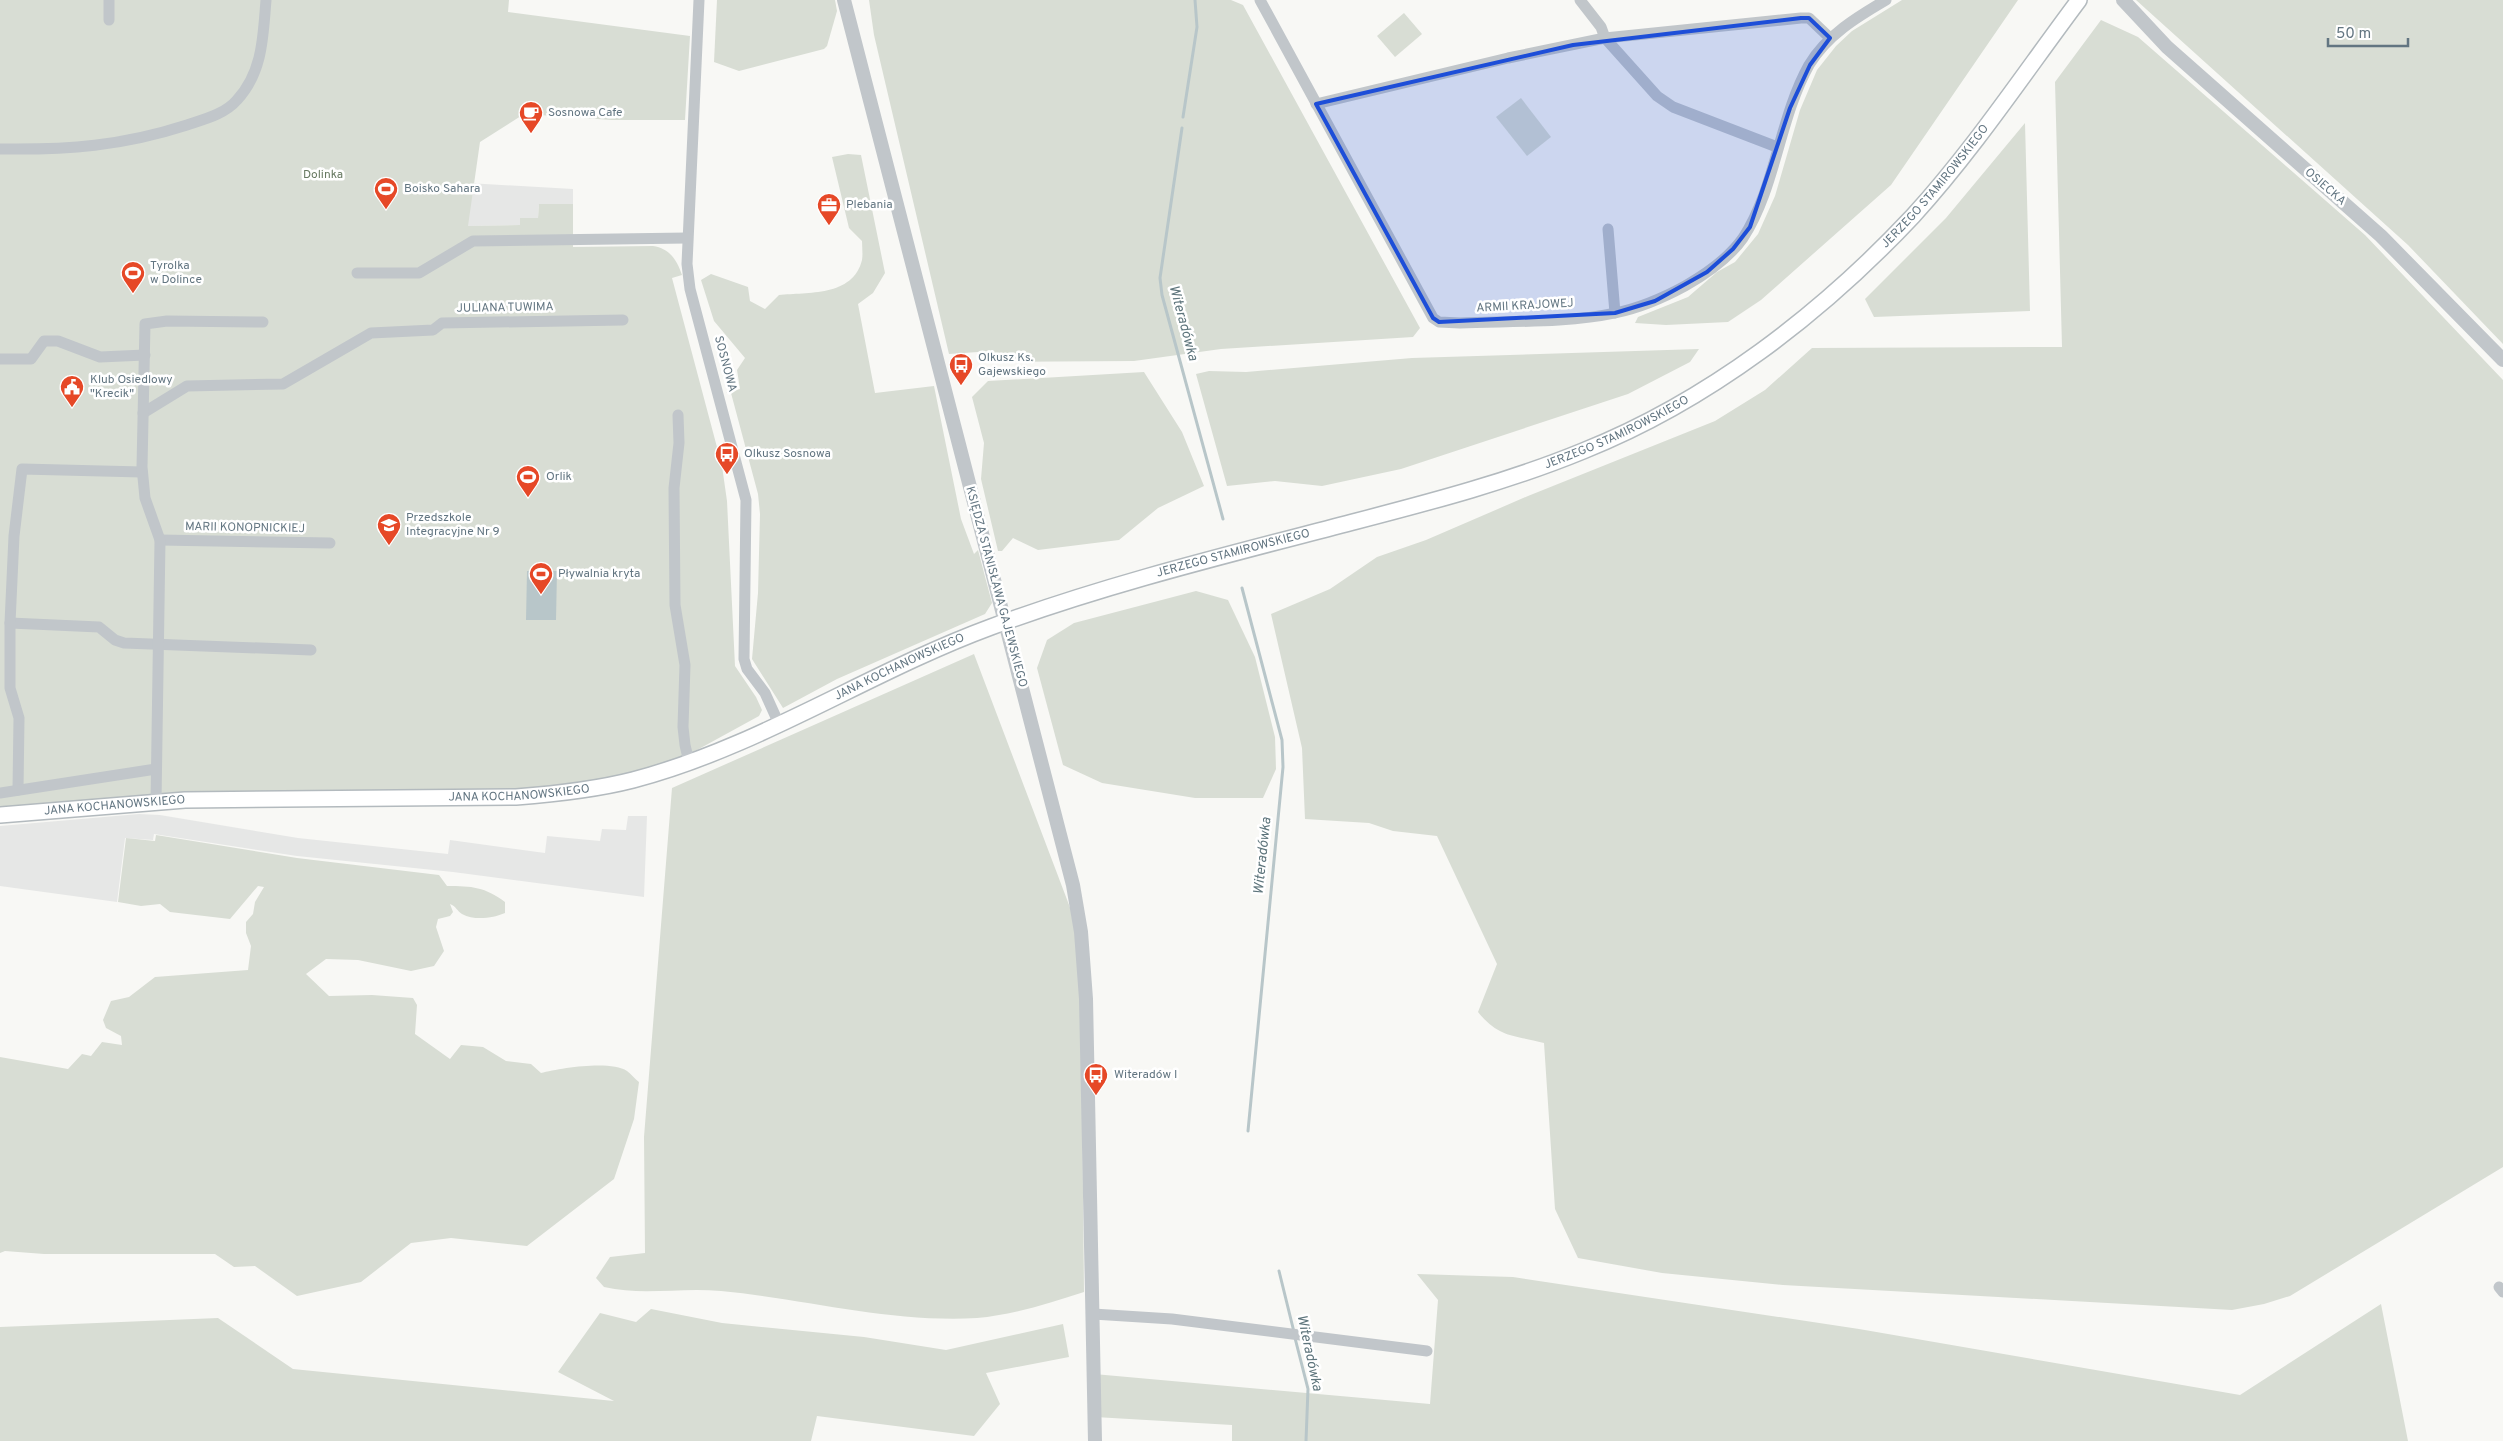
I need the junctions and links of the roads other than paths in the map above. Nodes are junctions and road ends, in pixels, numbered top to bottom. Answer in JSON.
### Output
{"nodes":[{"id":1,"x":109,"y":0,"type":"edge"},
{"id":2,"x":266,"y":0,"type":"edge"},
{"id":3,"x":699,"y":0,"type":"edge"},
{"id":4,"x":844,"y":0,"type":"edge"},
{"id":5,"x":1260,"y":0,"type":"edge"},
{"id":6,"x":1580,"y":0,"type":"edge"},
{"id":7,"x":1886,"y":0,"type":"edge"},
{"id":8,"x":2079,"y":0,"type":"edge"},
{"id":9,"x":2113,"y":0,"type":"edge"},
{"id":10,"x":2123,"y":0,"type":"edge"},
{"id":11,"x":108,"y":20,"type":"dead end"},
{"id":12,"x":2139,"y":20,"type":"junction"},
{"id":13,"x":1605,"y":38,"type":"junction"},
{"id":14,"x":1830,"y":38,"type":"junction"},
{"id":15,"x":1316,"y":104,"type":"junction"},
{"id":16,"x":1777,"y":147,"type":"junction"},
{"id":17,"x":0,"y":149,"type":"edge"},
{"id":18,"x":1608,"y":229,"type":"dead end"},
{"id":19,"x":687,"y":238,"type":"junction"},
{"id":20,"x":357,"y":273,"type":"dead end"},
{"id":21,"x":1615,"y":313,"type":"junction"},
{"id":22,"x":623,"y":320,"type":"dead end"},
{"id":23,"x":263,"y":322,"type":"dead end"},
{"id":24,"x":145,"y":356,"type":"junction"},
{"id":25,"x":0,"y":359,"type":"edge"},
{"id":26,"x":2503,"y":360,"type":"edge"},
{"id":27,"x":142,"y":413,"type":"junction"},
{"id":28,"x":678,"y":416,"type":"dead end"},
{"id":29,"x":142,"y":472,"type":"junction"},
{"id":30,"x":160,"y":540,"type":"junction"},
{"id":31,"x":330,"y":543,"type":"dead end"},
{"id":32,"x":6,"y":584,"type":"edge"},
{"id":33,"x":10,"y":622,"type":"junction"},
{"id":34,"x":1005,"y":622,"type":"junction"},
{"id":35,"x":159,"y":643,"type":"junction"},
{"id":36,"x":311,"y":650,"type":"dead end"},
{"id":37,"x":779,"y":724,"type":"junction"},
{"id":38,"x":689,"y":762,"type":"junction"},
{"id":39,"x":156,"y":770,"type":"junction"},
{"id":40,"x":18,"y":790,"type":"junction"},
{"id":41,"x":0,"y":793,"type":"edge"},
{"id":42,"x":156,"y":802,"type":"junction"},
{"id":43,"x":0,"y":815,"type":"edge"},
{"id":44,"x":1093,"y":1314,"type":"junction"},
{"id":45,"x":1427,"y":1351,"type":"dead end"},
{"id":46,"x":1095,"y":1441,"type":"edge"}],
"edges":[{"from":1,"to":11,"type":"street"},
{"from":2,"to":17,"type":"street"},
{"from":3,"to":19,"type":"street","name":"SOSNOWA"},
{"from":4,"to":34,"type":"street","name":"KSIĘDZA STANISŁAWA GAJEWSKIEGO"},
{"from":5,"to":15,"type":"street","name":"ARMII KRAJOWEJ"},
{"from":6,"to":13,"type":"street"},
{"from":7,"to":14,"type":"street","name":"ARMII KRAJOWEJ"},
{"from":8,"to":34,"type":"main road","name":"JERZEGO STAMIROWSKIEGO"},
{"from":9,"to":12,"type":"street","name":"OSIECKA"},
{"from":10,"to":12,"type":"street","name":"OSIECKA"},
{"from":12,"to":26,"type":"street","name":"OSIECKA"},
{"from":13,"to":14,"type":"street"},
{"from":13,"to":15,"type":"street"},
{"from":13,"to":16,"type":"street"},
{"from":14,"to":16,"type":"street","name":"ARMII KRAJOWEJ"},
{"from":15,"to":21,"type":"street","name":"ARMII KRAJOWEJ"},
{"from":16,"to":21,"type":"street","name":"ARMII KRAJOWEJ"},
{"from":18,"to":21,"type":"street"},
{"from":19,"to":20,"type":"street"},
{"from":19,"to":37,"type":"street","name":"SOSNOWA"},
{"from":22,"to":27,"type":"street","name":"JULIANA TUWIMA"},
{"from":23,"to":24,"type":"street"},
{"from":24,"to":25,"type":"street"},
{"from":24,"to":27,"type":"street"},
{"from":27,"to":29,"type":"street"},
{"from":28,"to":38,"type":"street"},
{"from":29,"to":30,"type":"street"},
{"from":29,"to":32,"type":"street"},
{"from":30,"to":31,"type":"street","name":"MARII KONOPNICKIEJ"},
{"from":30,"to":35,"type":"street"},
{"from":32,"to":33,"type":"street"},
{"from":33,"to":35,"type":"street"},
{"from":33,"to":40,"type":"street"},
{"from":34,"to":37,"type":"main road","name":"JANA KOCHANOWSKIEGO"},
{"from":34,"to":44,"type":"street","name":"KSIĘDZA STANISŁAWA GAJEWSKIEGO"},
{"from":35,"to":36,"type":"street"},
{"from":35,"to":39,"type":"street"},
{"from":37,"to":38,"type":"main road","name":"JANA KOCHANOWSKIEGO"},
{"from":38,"to":42,"type":"main road","name":"JANA KOCHANOWSKIEGO"},
{"from":39,"to":40,"type":"street","name":"JANA KOCHANOWSKIEGO"},
{"from":39,"to":42,"type":"street"},
{"from":40,"to":41,"type":"street","name":"JANA KOCHANOWSKIEGO"},
{"from":42,"to":43,"type":"main road","name":"JANA KOCHANOWSKIEGO"},
{"from":44,"to":45,"type":"street"},
{"from":44,"to":46,"type":"street","name":"KSIĘDZA STANISŁAWA GAJEWSKIEGO"}]}
